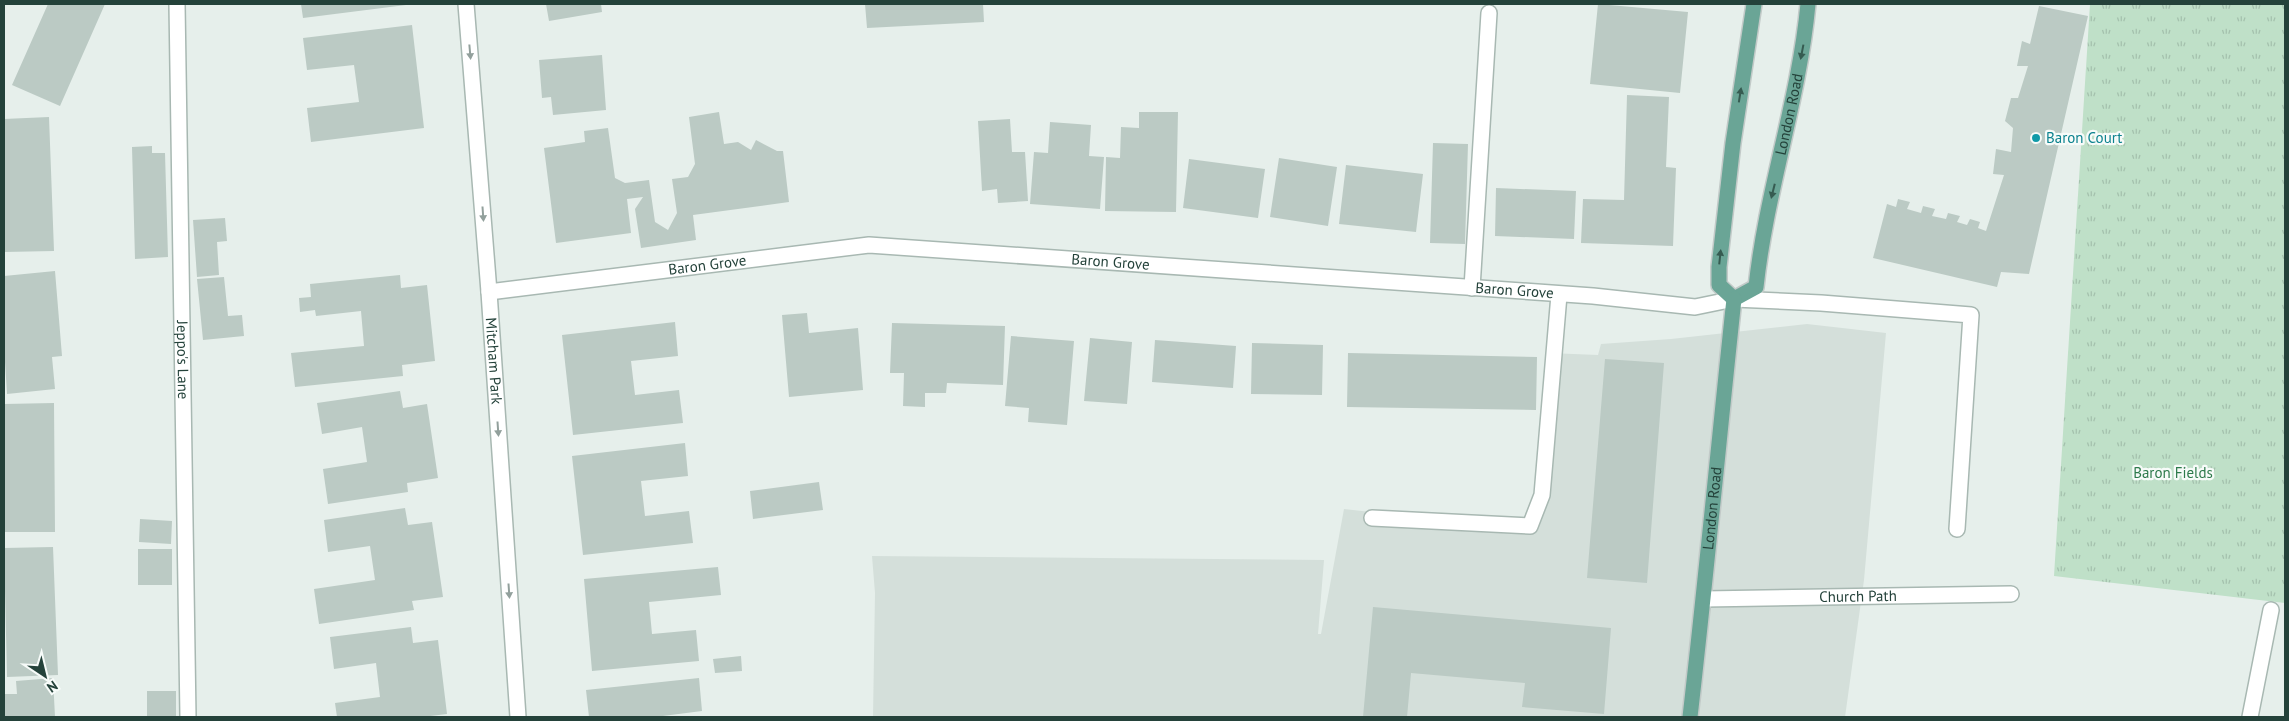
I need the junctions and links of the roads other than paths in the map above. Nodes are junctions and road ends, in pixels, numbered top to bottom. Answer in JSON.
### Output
{"nodes":[{"id":1,"x":177,"y":4,"type":"edge"},
{"id":2,"x":466,"y":4,"type":"edge"},
{"id":3,"x":1754,"y":4,"type":"edge"},
{"id":4,"x":1808,"y":4,"type":"edge"},
{"id":5,"x":1489,"y":13,"type":"dead end"},
{"id":6,"x":1472,"y":288,"type":"junction"},
{"id":7,"x":489,"y":292,"type":"junction"},
{"id":8,"x":1559,"y":295,"type":"junction"},
{"id":9,"x":1734,"y":299,"type":"junction"},
{"id":10,"x":1372,"y":518,"type":"dead end"},
{"id":11,"x":1957,"y":529,"type":"dead end"},
{"id":12,"x":2011,"y":594,"type":"dead end"},
{"id":13,"x":1704,"y":599,"type":"junction"},
{"id":14,"x":2271,"y":610,"type":"dead end"},
{"id":15,"x":188,"y":717,"type":"edge"},
{"id":16,"x":518,"y":717,"type":"edge"},
{"id":17,"x":1690,"y":717,"type":"edge"},
{"id":18,"x":2250,"y":717,"type":"edge"}],
"edges":[{"from":1,"to":15,"type":"street","name":"Jeppo's Lane"},
{"from":2,"to":7,"type":"street","name":"Mitcham Park","one_way":true},
{"from":9,"to":3,"type":"main road","one_way":true},
{"from":4,"to":9,"type":"main road","name":"London Road","one_way":true},
{"from":5,"to":6,"type":"street"},
{"from":6,"to":7,"type":"street","name":"Baron Grove"},
{"from":6,"to":8,"type":"street","name":"Baron Grove"},
{"from":7,"to":16,"type":"street","name":"Mitcham Park","one_way":true},
{"from":8,"to":9,"type":"street","name":"Baron Grove"},
{"from":8,"to":10,"type":"street"},
{"from":9,"to":11,"type":"street","name":"Baron Grove"},
{"from":9,"to":13,"type":"main road","name":"London Road"},
{"from":12,"to":13,"type":"street","name":"Church Path"},
{"from":13,"to":17,"type":"main road","name":"London Road"},
{"from":14,"to":18,"type":"street"}]}
